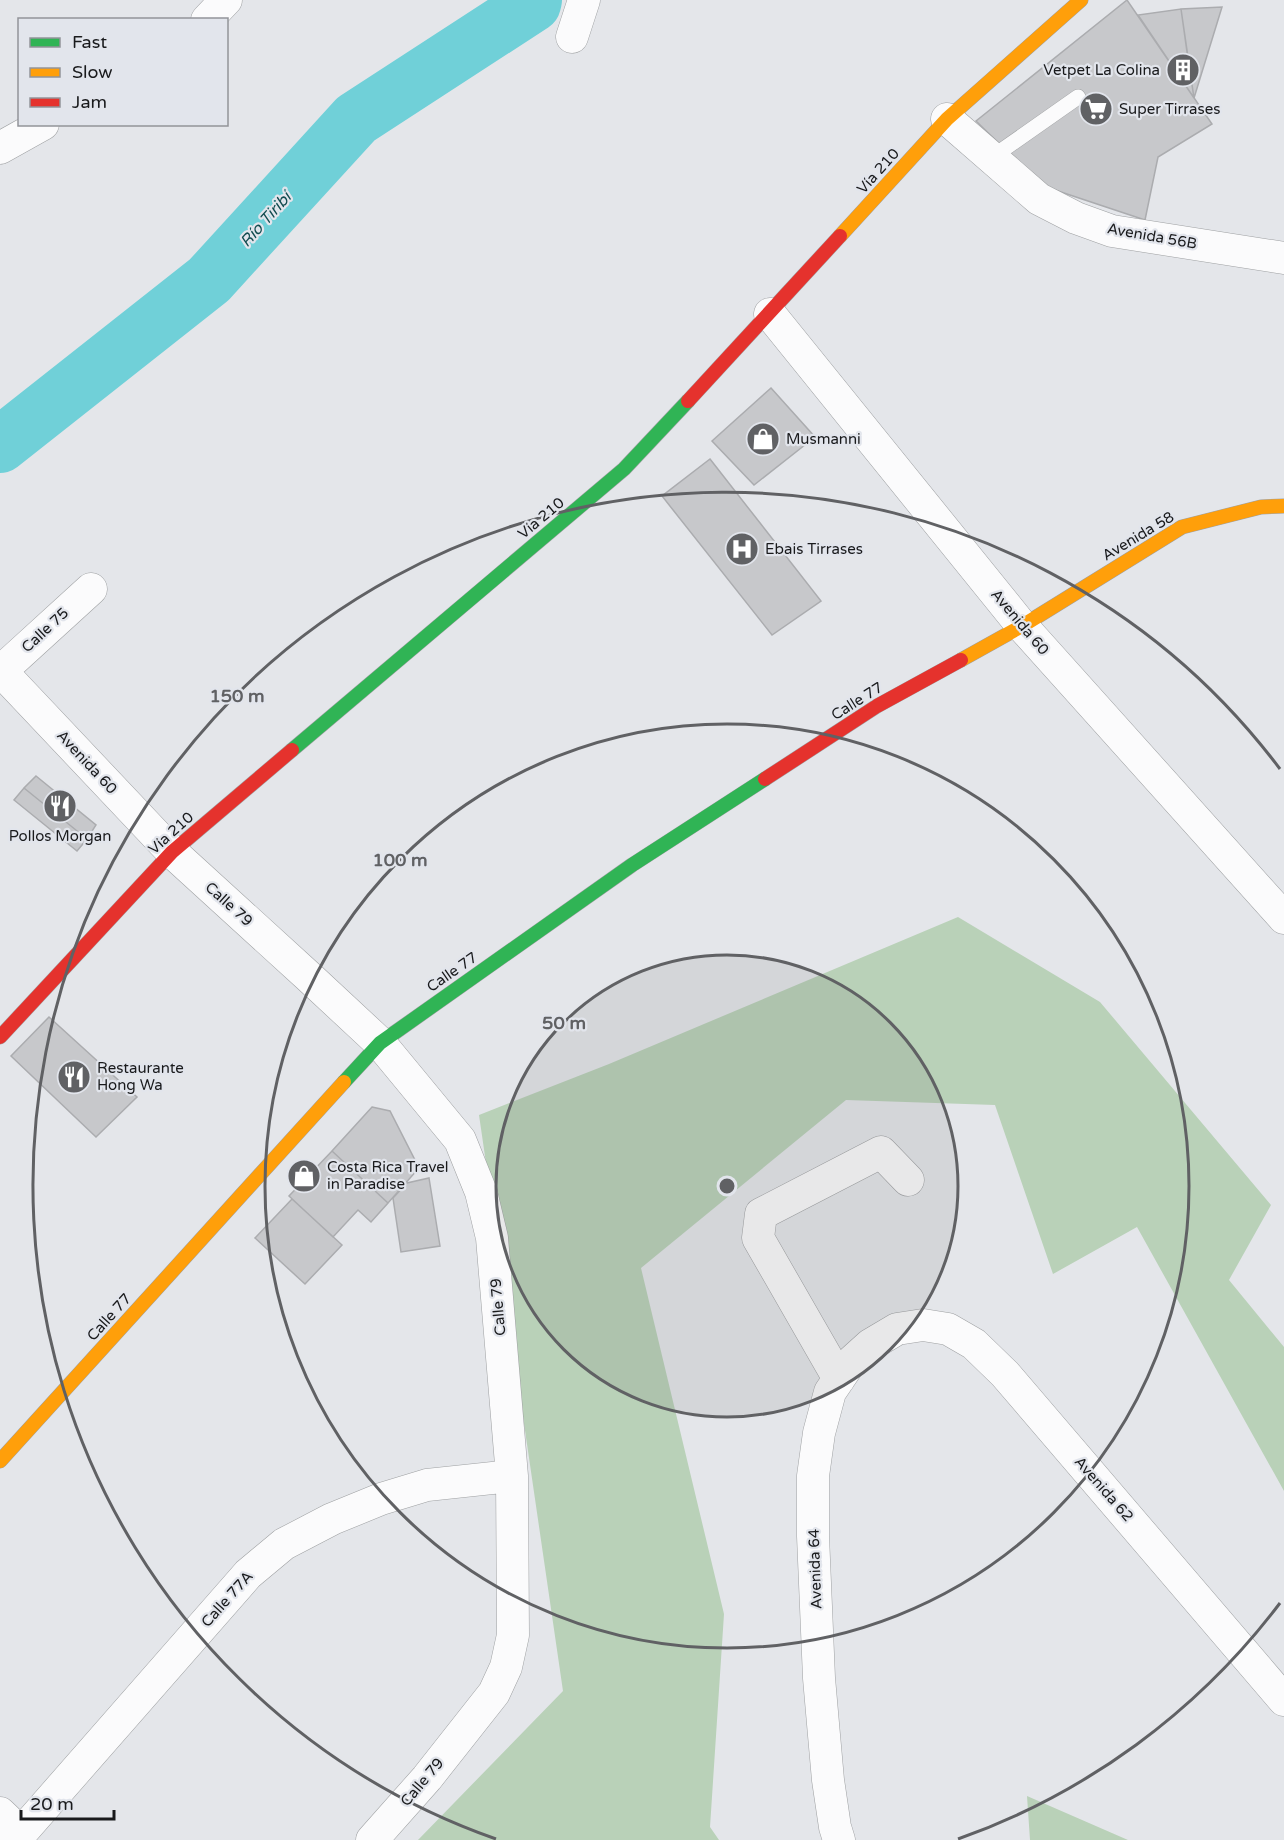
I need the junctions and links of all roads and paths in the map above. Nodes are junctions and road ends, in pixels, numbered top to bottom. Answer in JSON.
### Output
{"nodes":[{"id":1,"x":226,"y":0,"type":"edge"},
{"id":2,"x":584,"y":0,"type":"edge"},
{"id":3,"x":1081,"y":0,"type":"edge"},
{"id":4,"x":209,"y":18,"type":"edge"},
{"id":5,"x":572,"y":37,"type":"dead end"},
{"id":6,"x":1078,"y":97,"type":"dead end"},
{"id":7,"x":947,"y":119,"type":"junction"},
{"id":8,"x":39,"y":126,"type":"edge"},
{"id":9,"x":0,"y":148,"type":"edge"},
{"id":10,"x":991,"y":158,"type":"junction"},
{"id":11,"x":1284,"y":258,"type":"edge"},
{"id":12,"x":770,"y":314,"type":"junction"},
{"id":13,"x":1284,"y":506,"type":"edge"},
{"id":14,"x":91,"y":589,"type":"dead end"},
{"id":15,"x":1022,"y":626,"type":"junction"},
{"id":16,"x":1,"y":671,"type":"edge"},
{"id":17,"x":172,"y":852,"type":"junction"},
{"id":18,"x":1284,"y":918,"type":"edge"},
{"id":19,"x":0,"y":1037,"type":"edge"},
{"id":20,"x":380,"y":1044,"type":"junction"},
{"id":21,"x":908,"y":1180,"type":"dead end"},
{"id":22,"x":897,"y":1329,"type":"joint"},
{"id":23,"x":839,"y":1379,"type":"junction"},
{"id":24,"x":0,"y":1461,"type":"edge"},
{"id":25,"x":512,"y":1476,"type":"junction"},
{"id":26,"x":1284,"y":1700,"type":"edge"},
{"id":27,"x":12,"y":1829,"type":"edge"},
{"id":28,"x":372,"y":1840,"type":"edge"},
{"id":29,"x":839,"y":1840,"type":"edge"}],
"edges":[{"from":1,"to":4,"type":"street"},
{"from":2,"to":5,"type":"street"},
{"from":3,"to":7,"type":"street","name":"Vía 210"},
{"from":6,"to":10,"type":"lane"},
{"from":7,"to":10,"type":"street","name":"Avenida 56B"},
{"from":7,"to":12,"type":"street","name":"Vía 210"},
{"from":8,"to":9,"type":"street"},
{"from":10,"to":11,"type":"street","name":"Avenida 56B"},
{"from":12,"to":15,"type":"street","name":"Avenida 60"},
{"from":12,"to":17,"type":"street","name":"Vía 210"},
{"from":13,"to":15,"type":"street","name":"Avenida 58"},
{"from":14,"to":16,"type":"street","name":"Calle 75"},
{"from":15,"to":18,"type":"street","name":"Avenida 60"},
{"from":15,"to":20,"type":"street","name":"Calle 77"},
{"from":16,"to":17,"type":"street","name":"Avenida 60"},
{"from":17,"to":19,"type":"street","name":"Vía 210"},
{"from":17,"to":20,"type":"street","name":"Calle 79"},
{"from":20,"to":24,"type":"street","name":"Calle 77"},
{"from":20,"to":25,"type":"street","name":"Calle 79"},
{"from":21,"to":23,"type":"street"},
{"from":22,"to":23,"type":"street","name":"Avenida 64"},
{"from":22,"to":26,"type":"street","name":"Avenida 62"},
{"from":23,"to":29,"type":"street","name":"Avenida 64"},
{"from":25,"to":27,"type":"street","name":"Calle 77A"},
{"from":25,"to":28,"type":"street","name":"Calle 79"}]}
